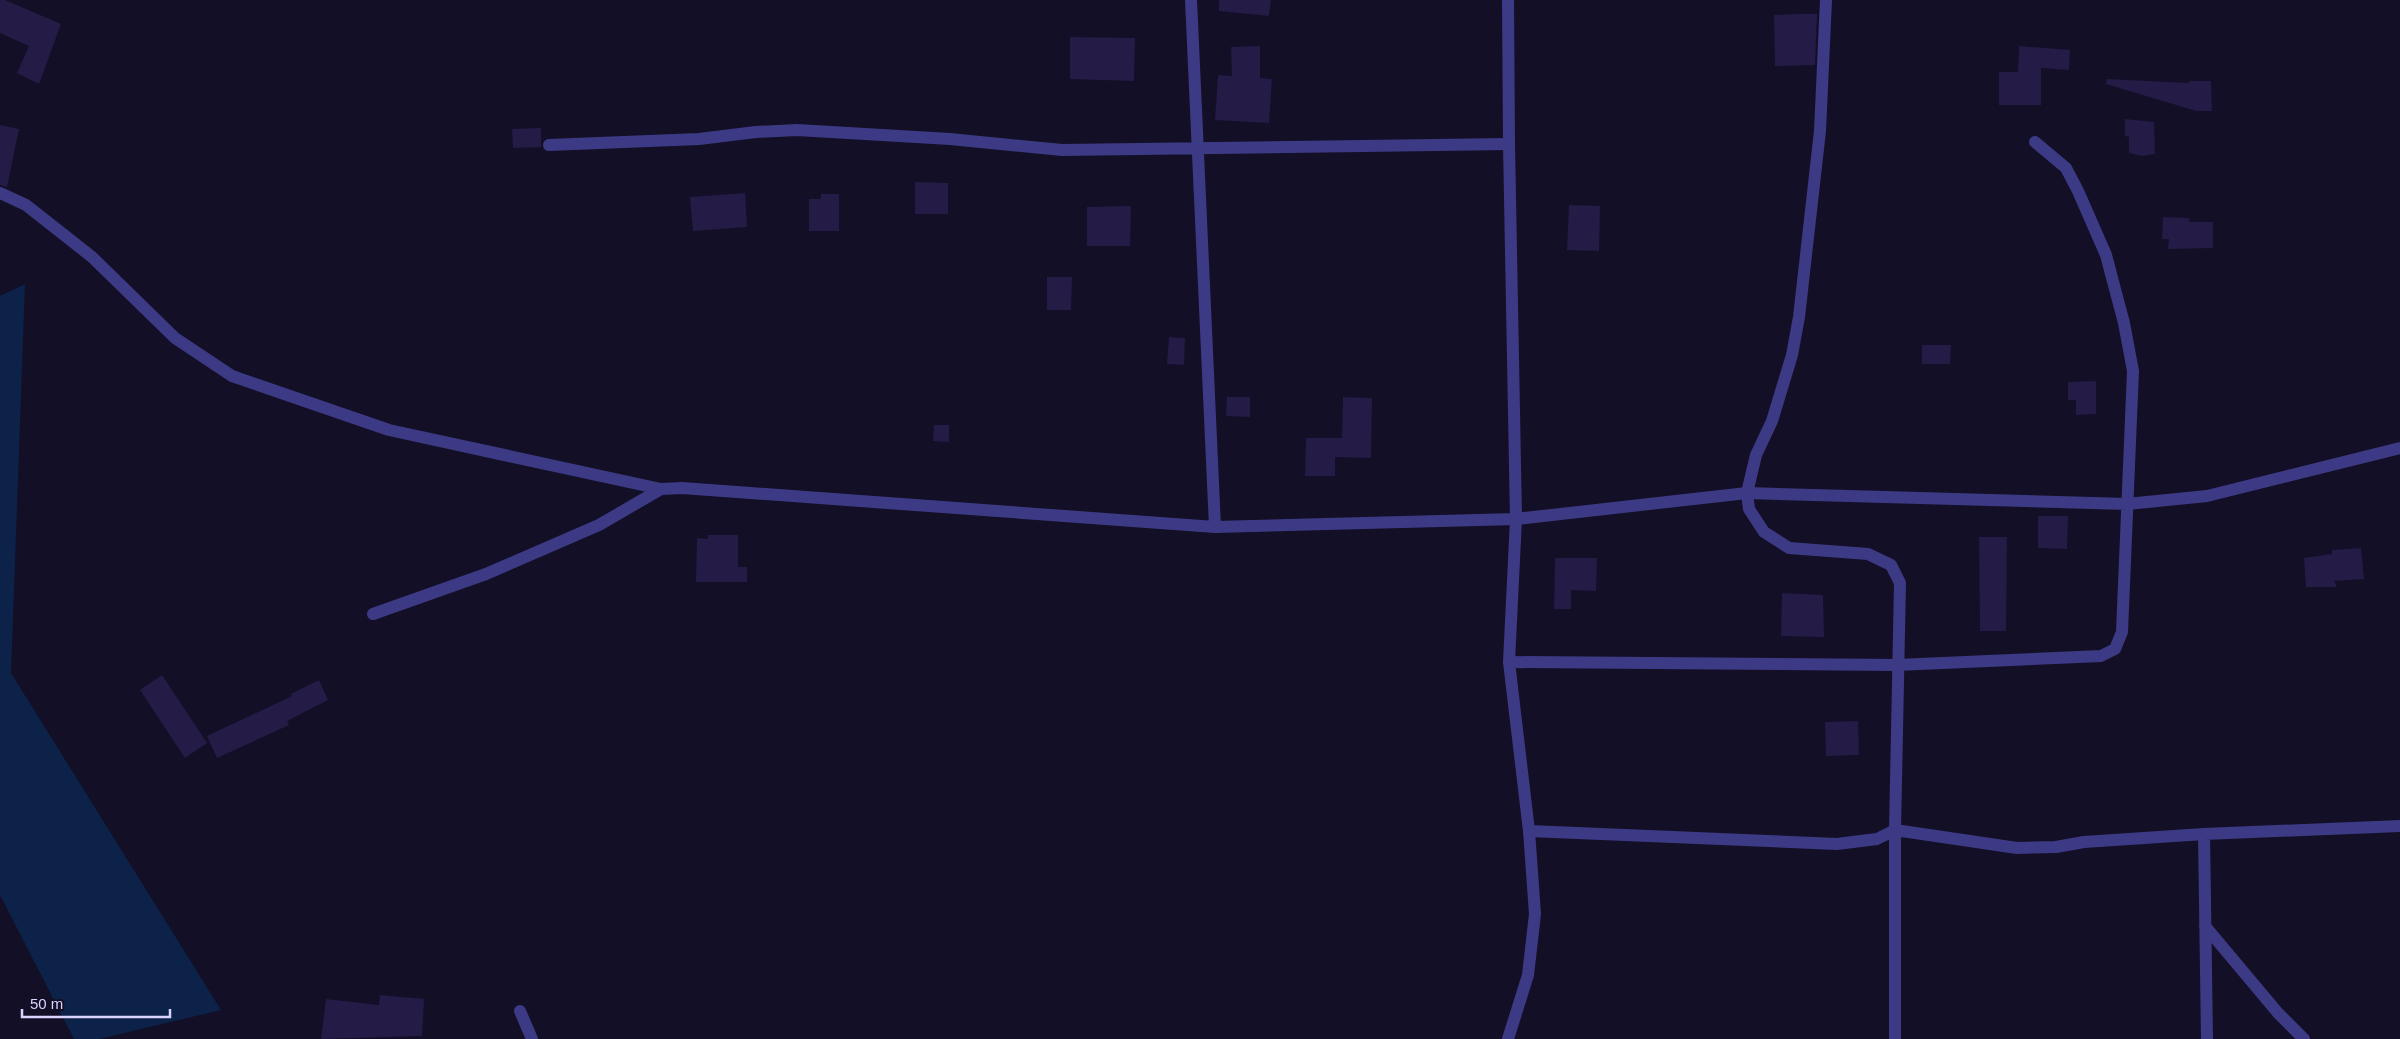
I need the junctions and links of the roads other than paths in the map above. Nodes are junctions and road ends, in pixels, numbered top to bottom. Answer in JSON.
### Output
{"nodes":[{"id":1,"x":1191,"y":0,"type":"edge"},
{"id":2,"x":1508,"y":0,"type":"edge"},
{"id":3,"x":1826,"y":0,"type":"edge"},
{"id":4,"x":2035,"y":142,"type":"dead end"},
{"id":5,"x":1509,"y":144,"type":"junction"},
{"id":6,"x":549,"y":145,"type":"dead end"},
{"id":7,"x":1198,"y":148,"type":"junction"},
{"id":8,"x":0,"y":193,"type":"edge"},
{"id":9,"x":2400,"y":448,"type":"edge"},
{"id":10,"x":661,"y":489,"type":"junction"},
{"id":11,"x":1748,"y":493,"type":"junction"},
{"id":12,"x":2127,"y":504,"type":"junction"},
{"id":13,"x":1516,"y":519,"type":"junction"},
{"id":14,"x":1215,"y":527,"type":"junction"},
{"id":15,"x":373,"y":614,"type":"dead end"},
{"id":16,"x":1509,"y":662,"type":"junction"},
{"id":17,"x":1897,"y":665,"type":"junction"},
{"id":18,"x":2400,"y":826,"type":"edge"},
{"id":19,"x":1894,"y":830,"type":"junction"},
{"id":20,"x":1529,"y":831,"type":"junction"},
{"id":21,"x":2204,"y":834,"type":"junction"},
{"id":22,"x":2206,"y":926,"type":"junction"},
{"id":23,"x":520,"y":1011,"type":"dead end"},
{"id":24,"x":532,"y":1039,"type":"edge"},
{"id":25,"x":1508,"y":1039,"type":"edge"},
{"id":26,"x":1895,"y":1039,"type":"edge"},
{"id":27,"x":2207,"y":1039,"type":"edge"},
{"id":28,"x":2304,"y":1039,"type":"edge"}],
"edges":[{"from":1,"to":7,"type":"street"},
{"from":2,"to":5,"type":"street"},
{"from":3,"to":11,"type":"street"},
{"from":4,"to":12,"type":"street"},
{"from":5,"to":7,"type":"street"},
{"from":5,"to":13,"type":"street"},
{"from":6,"to":7,"type":"street"},
{"from":7,"to":14,"type":"street"},
{"from":8,"to":10,"type":"street"},
{"from":9,"to":12,"type":"street"},
{"from":10,"to":14,"type":"street"},
{"from":10,"to":15,"type":"street"},
{"from":11,"to":12,"type":"street"},
{"from":11,"to":13,"type":"street"},
{"from":11,"to":17,"type":"street"},
{"from":12,"to":17,"type":"street"},
{"from":13,"to":14,"type":"street"},
{"from":13,"to":16,"type":"street"},
{"from":16,"to":17,"type":"street"},
{"from":16,"to":20,"type":"street"},
{"from":17,"to":19,"type":"street"},
{"from":18,"to":21,"type":"street"},
{"from":19,"to":20,"type":"street"},
{"from":19,"to":21,"type":"street"},
{"from":19,"to":26,"type":"street"},
{"from":20,"to":25,"type":"street"},
{"from":21,"to":22,"type":"street"},
{"from":22,"to":27,"type":"street"},
{"from":22,"to":28,"type":"street"},
{"from":23,"to":24,"type":"street"}]}
